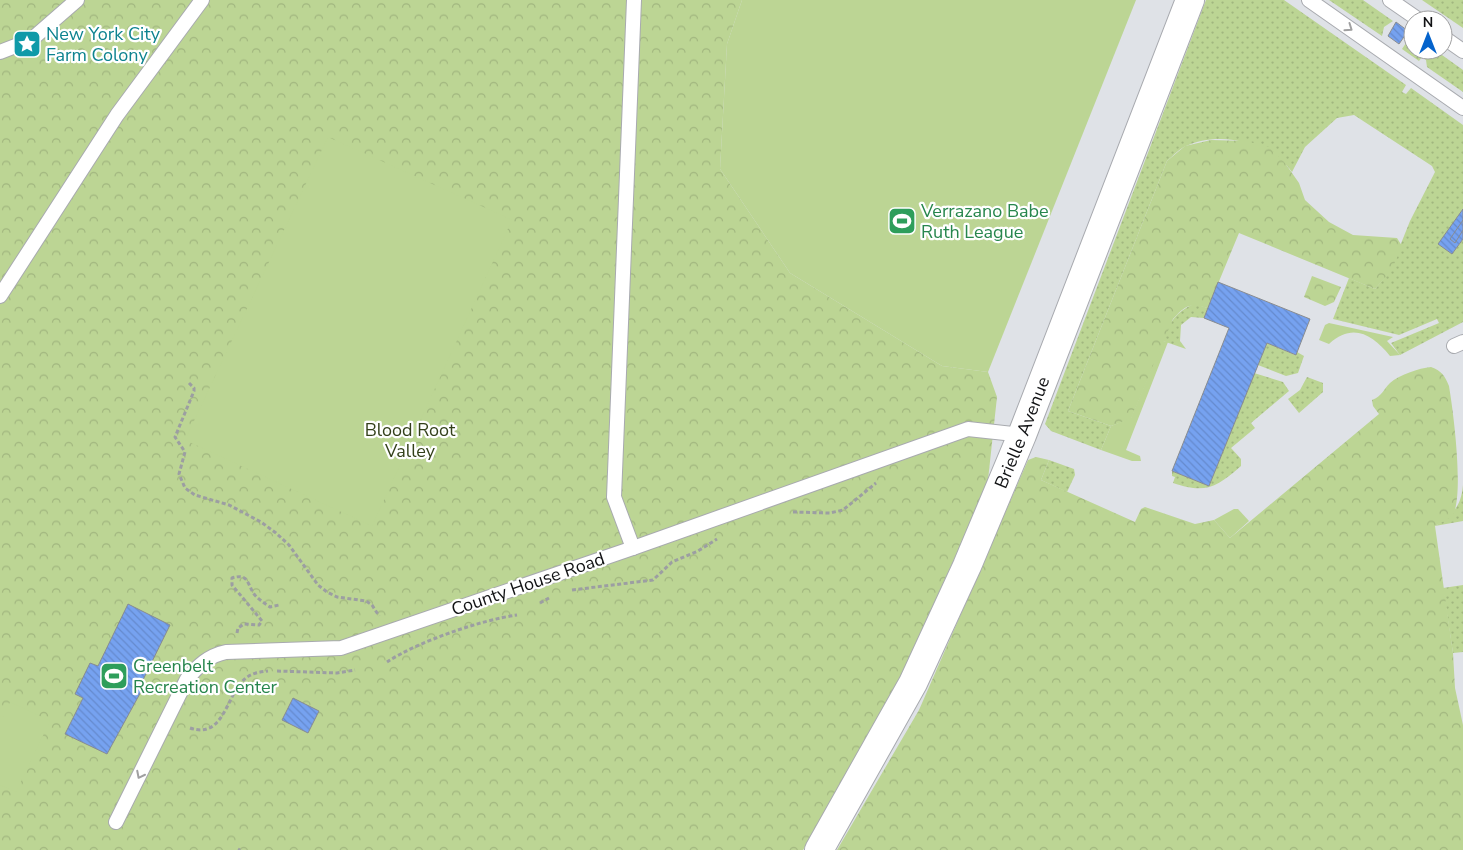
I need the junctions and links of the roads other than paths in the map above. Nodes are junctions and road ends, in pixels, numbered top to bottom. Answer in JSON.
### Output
{"nodes":[{"id":1,"x":77,"y":0,"type":"edge"},
{"id":2,"x":202,"y":0,"type":"edge"},
{"id":3,"x":634,"y":0,"type":"edge"},
{"id":4,"x":1190,"y":0,"type":"edge"},
{"id":5,"x":1309,"y":0,"type":"edge"},
{"id":6,"x":1390,"y":0,"type":"edge"},
{"id":7,"x":1404,"y":10,"type":"edge"},
{"id":8,"x":0,"y":52,"type":"edge"},
{"id":9,"x":1463,"y":108,"type":"edge"},
{"id":10,"x":0,"y":296,"type":"edge"},
{"id":11,"x":1022,"y":435,"type":"junction"},
{"id":12,"x":633,"y":548,"type":"junction"},
{"id":13,"x":116,"y":822,"type":"dead end"},
{"id":14,"x":819,"y":850,"type":"edge"}],
"edges":[{"from":1,"to":8,"type":"lane"},
{"from":2,"to":10,"type":"lane"},
{"from":3,"to":12,"type":"lane"},
{"from":4,"to":11,"type":"street","name":"Brielle Avenue"},
{"from":5,"to":9,"type":"lane","one_way":true},
{"from":6,"to":7,"type":"lane"},
{"from":11,"to":12,"type":"lane","name":"County House Road"},
{"from":11,"to":14,"type":"street","name":"Brielle Avenue"},
{"from":12,"to":13,"type":"lane","name":"County House Road","one_way":true}]}
